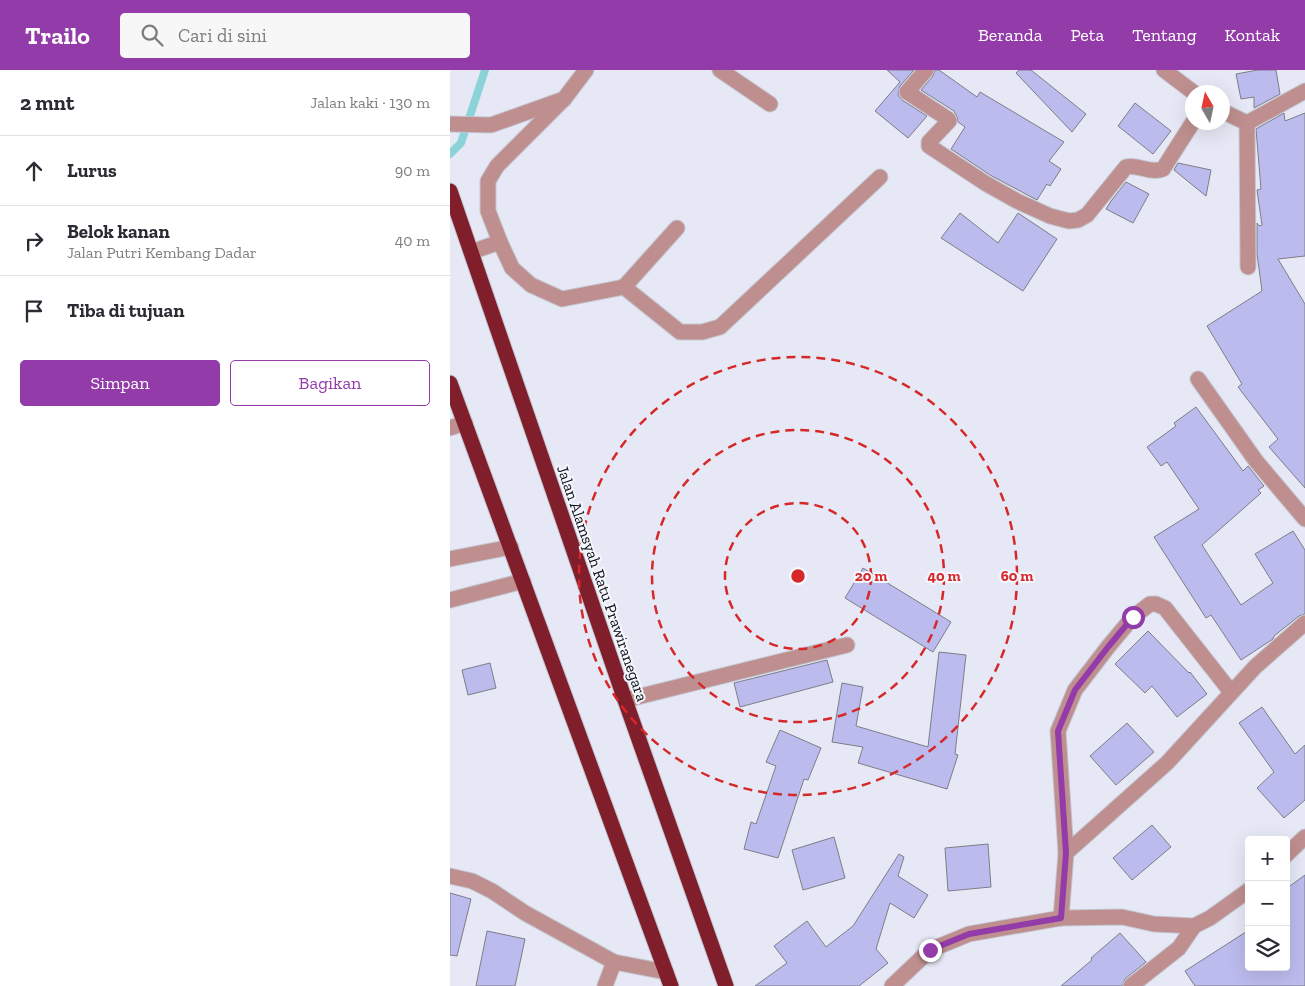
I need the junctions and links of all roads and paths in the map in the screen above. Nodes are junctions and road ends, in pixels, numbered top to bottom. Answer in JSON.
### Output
{"nodes":[{"id":1,"x":586,"y":70,"type":"edge"},
{"id":2,"x":720,"y":70,"type":"edge"},
{"id":3,"x":926,"y":70,"type":"edge"},
{"id":4,"x":1164,"y":70,"type":"edge"},
{"id":5,"x":1185,"y":86,"type":"edge"},
{"id":6,"x":1305,"y":91,"type":"edge"},
{"id":7,"x":564,"y":99,"type":"junction"},
{"id":8,"x":770,"y":104,"type":"dead end"},
{"id":9,"x":1230,"y":115,"type":"edge"},
{"id":10,"x":1247,"y":123,"type":"junction"},
{"id":11,"x":450,"y":124,"type":"edge"},
{"id":12,"x":1188,"y":130,"type":"edge"},
{"id":13,"x":880,"y":178,"type":"dead end"},
{"id":14,"x":450,"y":191,"type":"edge"},
{"id":15,"x":677,"y":228,"type":"dead end"},
{"id":16,"x":500,"y":242,"type":"junction"},
{"id":17,"x":471,"y":252,"type":"junction"},
{"id":18,"x":1248,"y":267,"type":"dead end"},
{"id":19,"x":624,"y":287,"type":"junction"},
{"id":20,"x":1198,"y":379,"type":"dead end"},
{"id":21,"x":450,"y":383,"type":"edge"},
{"id":22,"x":465,"y":422,"type":"junction"},
{"id":23,"x":450,"y":428,"type":"edge"},
{"id":24,"x":1305,"y":519,"type":"edge"},
{"id":25,"x":511,"y":547,"type":"junction"},
{"id":26,"x":450,"y":559,"type":"edge"},
{"id":27,"x":522,"y":581,"type":"junction"},
{"id":28,"x":450,"y":600,"type":"edge"},
{"id":29,"x":1305,"y":623,"type":"edge"},
{"id":30,"x":847,"y":645,"type":"dead end"},
{"id":31,"x":1231,"y":692,"type":"junction"},
{"id":32,"x":625,"y":700,"type":"junction"},
{"id":33,"x":1305,"y":837,"type":"edge"},
{"id":34,"x":1290,"y":851,"type":"edge"},
{"id":35,"x":1066,"y":853,"type":"junction"},
{"id":36,"x":450,"y":876,"type":"edge"},
{"id":37,"x":1245,"y":893,"type":"edge"},
{"id":38,"x":1061,"y":918,"type":"junction"},
{"id":39,"x":1194,"y":926,"type":"junction"},
{"id":40,"x":614,"y":962,"type":"junction"},
{"id":41,"x":668,"y":979,"type":"edge"},
{"id":42,"x":605,"y":986,"type":"edge"},
{"id":43,"x":726,"y":986,"type":"edge"},
{"id":44,"x":892,"y":986,"type":"edge"},
{"id":45,"x":1131,"y":986,"type":"edge"}],
"edges":[{"from":1,"to":7,"type":"street"},
{"from":2,"to":8,"type":"street"},
{"from":3,"to":12,"type":"street"},
{"from":4,"to":5,"type":"street"},
{"from":6,"to":10,"type":"street"},
{"from":7,"to":11,"type":"street"},
{"from":7,"to":16,"type":"street"},
{"from":9,"to":10,"type":"street"},
{"from":10,"to":18,"type":"street"},
{"from":13,"to":19,"type":"street"},
{"from":14,"to":17,"type":"highway","name":"Jalan Alamsyah Ratu Prawiranegara"},
{"from":15,"to":19,"type":"street"},
{"from":16,"to":17,"type":"street"},
{"from":16,"to":19,"type":"street"},
{"from":17,"to":32,"type":"highway","name":"Jalan Alamsyah Ratu Prawiranegara"},
{"from":20,"to":24,"type":"street"},
{"from":21,"to":22,"type":"highway"},
{"from":22,"to":23,"type":"street"},
{"from":22,"to":25,"type":"highway"},
{"from":25,"to":26,"type":"street"},
{"from":25,"to":27,"type":"highway"},
{"from":27,"to":28,"type":"street"},
{"from":27,"to":41,"type":"highway"},
{"from":29,"to":31,"type":"street"},
{"from":30,"to":32,"type":"street"},
{"from":31,"to":35,"type":"street"},
{"from":31,"to":35,"type":"street"},
{"from":32,"to":43,"type":"highway","name":"Jalan Alamsyah Ratu Prawiranegara"},
{"from":33,"to":34,"type":"street"},
{"from":35,"to":38,"type":"street"},
{"from":36,"to":40,"type":"street"},
{"from":37,"to":39,"type":"street"},
{"from":38,"to":39,"type":"street"},
{"from":38,"to":44,"type":"street"},
{"from":39,"to":45,"type":"street"},
{"from":40,"to":41,"type":"street"},
{"from":40,"to":42,"type":"street"}]}
